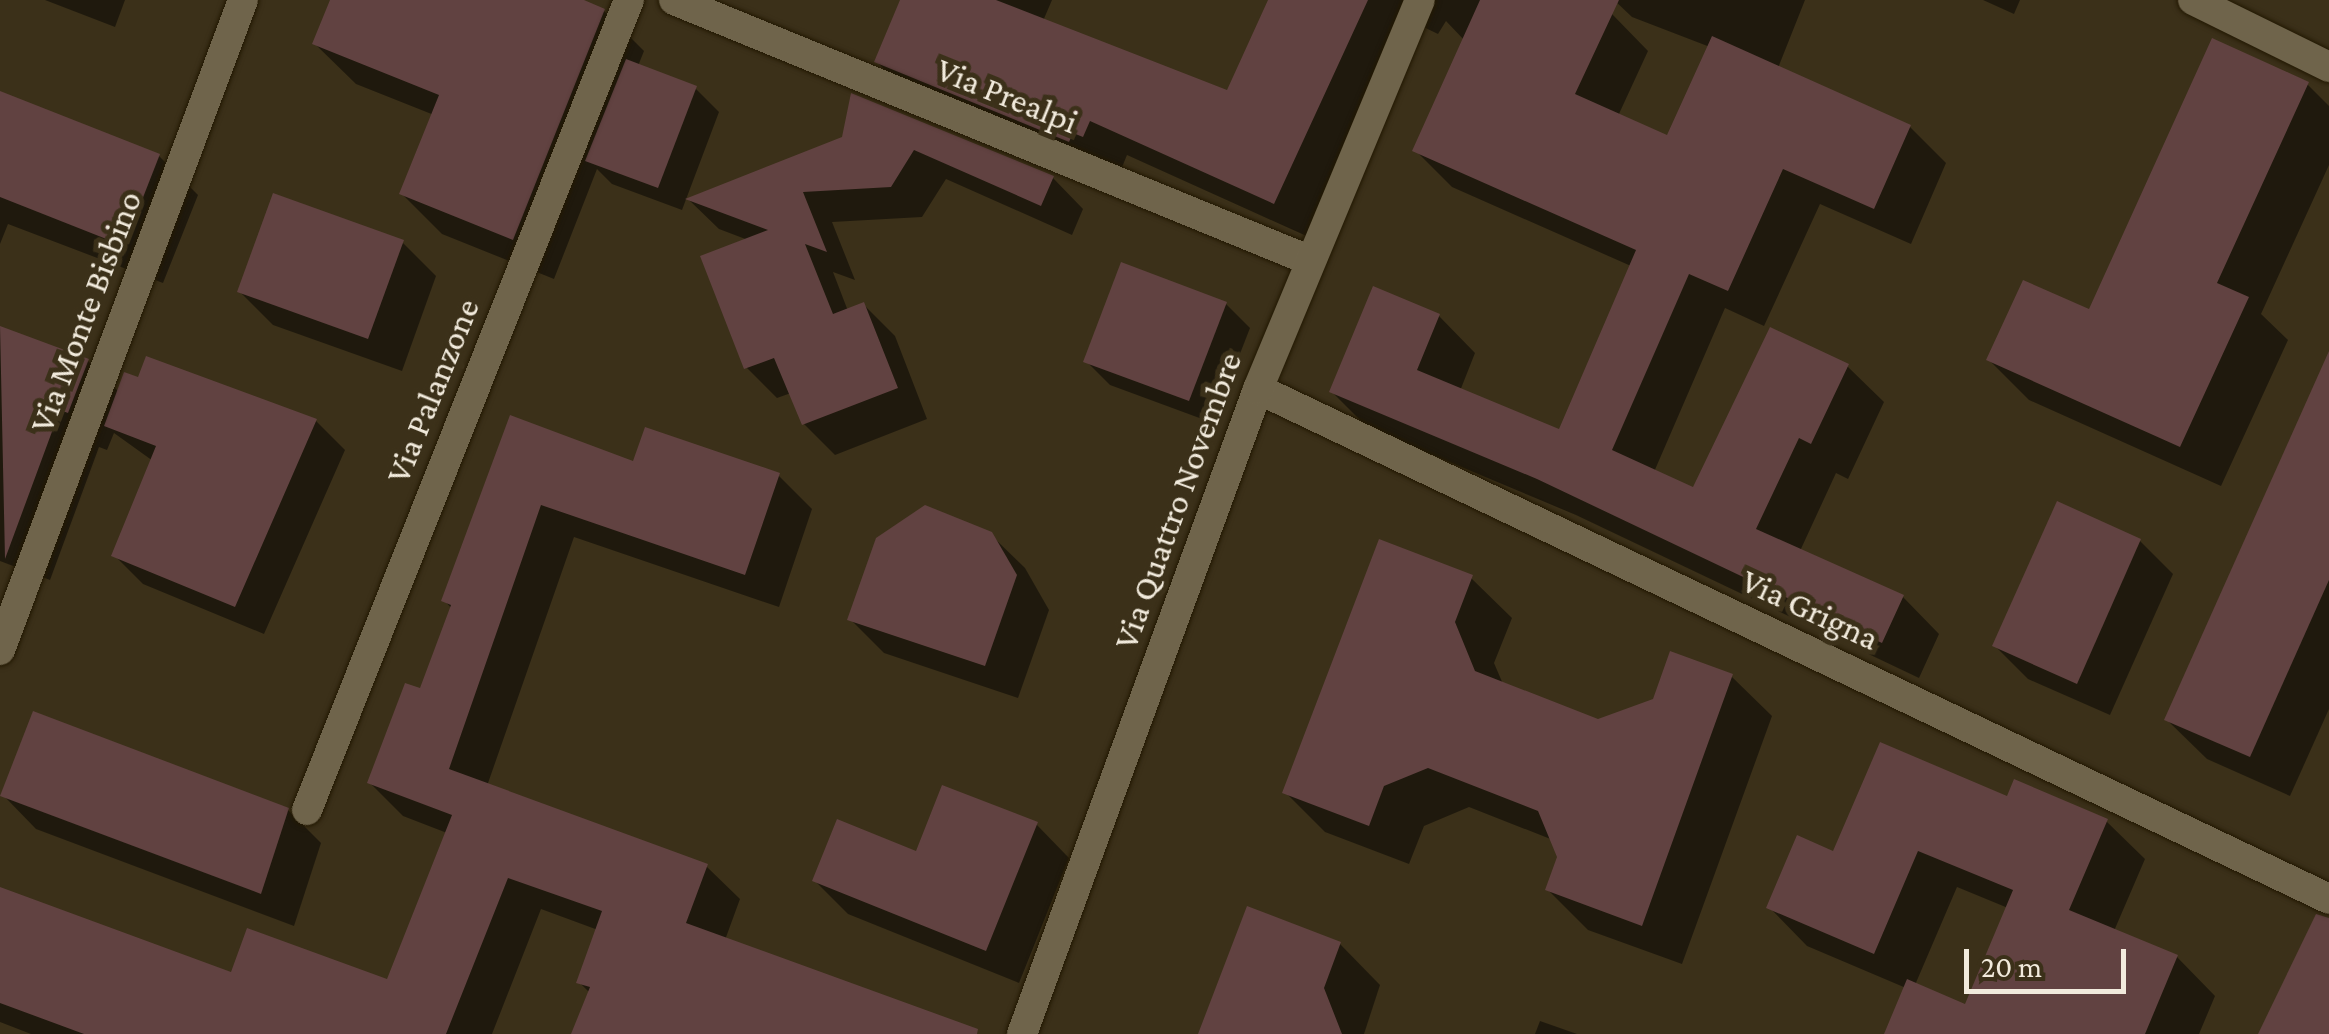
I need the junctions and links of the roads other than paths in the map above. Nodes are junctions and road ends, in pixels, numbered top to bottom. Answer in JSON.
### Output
{"nodes":[{"id":1,"x":243,"y":0,"type":"edge"},
{"id":2,"x":629,"y":0,"type":"edge"},
{"id":3,"x":674,"y":0,"type":"edge"},
{"id":4,"x":1420,"y":0,"type":"edge"},
{"id":5,"x":2193,"y":0,"type":"edge"},
{"id":6,"x":2329,"y":67,"type":"edge"},
{"id":7,"x":1310,"y":261,"type":"junction"},
{"id":8,"x":1258,"y":388,"type":"junction"},
{"id":9,"x":0,"y":650,"type":"edge"},
{"id":10,"x":307,"y":810,"type":"dead end"},
{"id":11,"x":2329,"y":899,"type":"edge"},
{"id":12,"x":1022,"y":1034,"type":"edge"}],
"edges":[{"from":1,"to":9,"type":"street","name":"Via Monte Bisbino"},
{"from":2,"to":10,"type":"street","name":"Via Palanzone"},
{"from":3,"to":7,"type":"street","name":"Via Prealpi"},
{"from":4,"to":7,"type":"street","name":"Via Quattro Novembre"},
{"from":5,"to":6,"type":"street"},
{"from":7,"to":8,"type":"street","name":"Via Quattro Novembre"},
{"from":8,"to":11,"type":"street","name":"Via Grigna"},
{"from":8,"to":12,"type":"street","name":"Via Quattro Novembre"}]}
